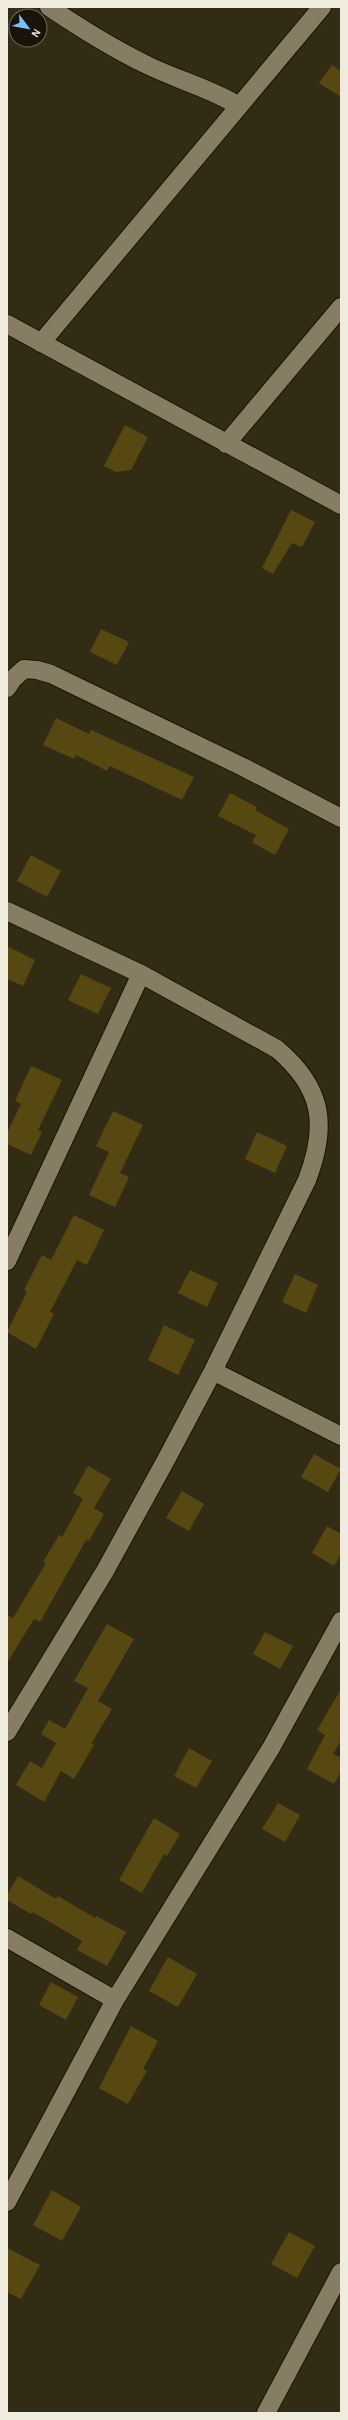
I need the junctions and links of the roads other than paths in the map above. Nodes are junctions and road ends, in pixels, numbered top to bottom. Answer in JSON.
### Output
{"nodes":[{"id":1,"x":49,"y":7,"type":"edge"},
{"id":2,"x":322,"y":7,"type":"edge"},
{"id":3,"x":239,"y":106,"type":"junction"},
{"id":4,"x":341,"y":307,"type":"edge"},
{"id":5,"x":7,"y":324,"type":"edge"},
{"id":6,"x":41,"y":343,"type":"junction"},
{"id":7,"x":226,"y":444,"type":"junction"},
{"id":8,"x":341,"y":505,"type":"edge"},
{"id":9,"x":7,"y":688,"type":"edge"},
{"id":10,"x":341,"y":818,"type":"edge"},
{"id":11,"x":7,"y":911,"type":"edge"},
{"id":12,"x":142,"y":974,"type":"junction"},
{"id":13,"x":7,"y":1261,"type":"edge"},
{"id":14,"x":213,"y":1371,"type":"junction"},
{"id":15,"x":341,"y":1436,"type":"edge"},
{"id":16,"x":341,"y":1621,"type":"edge"},
{"id":17,"x":7,"y":1732,"type":"edge"},
{"id":18,"x":7,"y":1938,"type":"edge"},
{"id":19,"x":115,"y":2000,"type":"junction"},
{"id":20,"x":7,"y":2202,"type":"edge"},
{"id":21,"x":341,"y":2272,"type":"edge"},
{"id":22,"x":266,"y":2413,"type":"edge"}],
"edges":[{"from":1,"to":3,"type":"street"},
{"from":2,"to":3,"type":"street"},
{"from":3,"to":6,"type":"street"},
{"from":4,"to":7,"type":"street"},
{"from":5,"to":6,"type":"street"},
{"from":6,"to":7,"type":"street"},
{"from":7,"to":8,"type":"street"},
{"from":9,"to":10,"type":"street"},
{"from":11,"to":12,"type":"street"},
{"from":12,"to":13,"type":"street"},
{"from":12,"to":14,"type":"street"},
{"from":14,"to":15,"type":"street"},
{"from":14,"to":17,"type":"street"},
{"from":16,"to":19,"type":"street"},
{"from":18,"to":19,"type":"street"},
{"from":19,"to":20,"type":"street"},
{"from":21,"to":22,"type":"street"}]}
